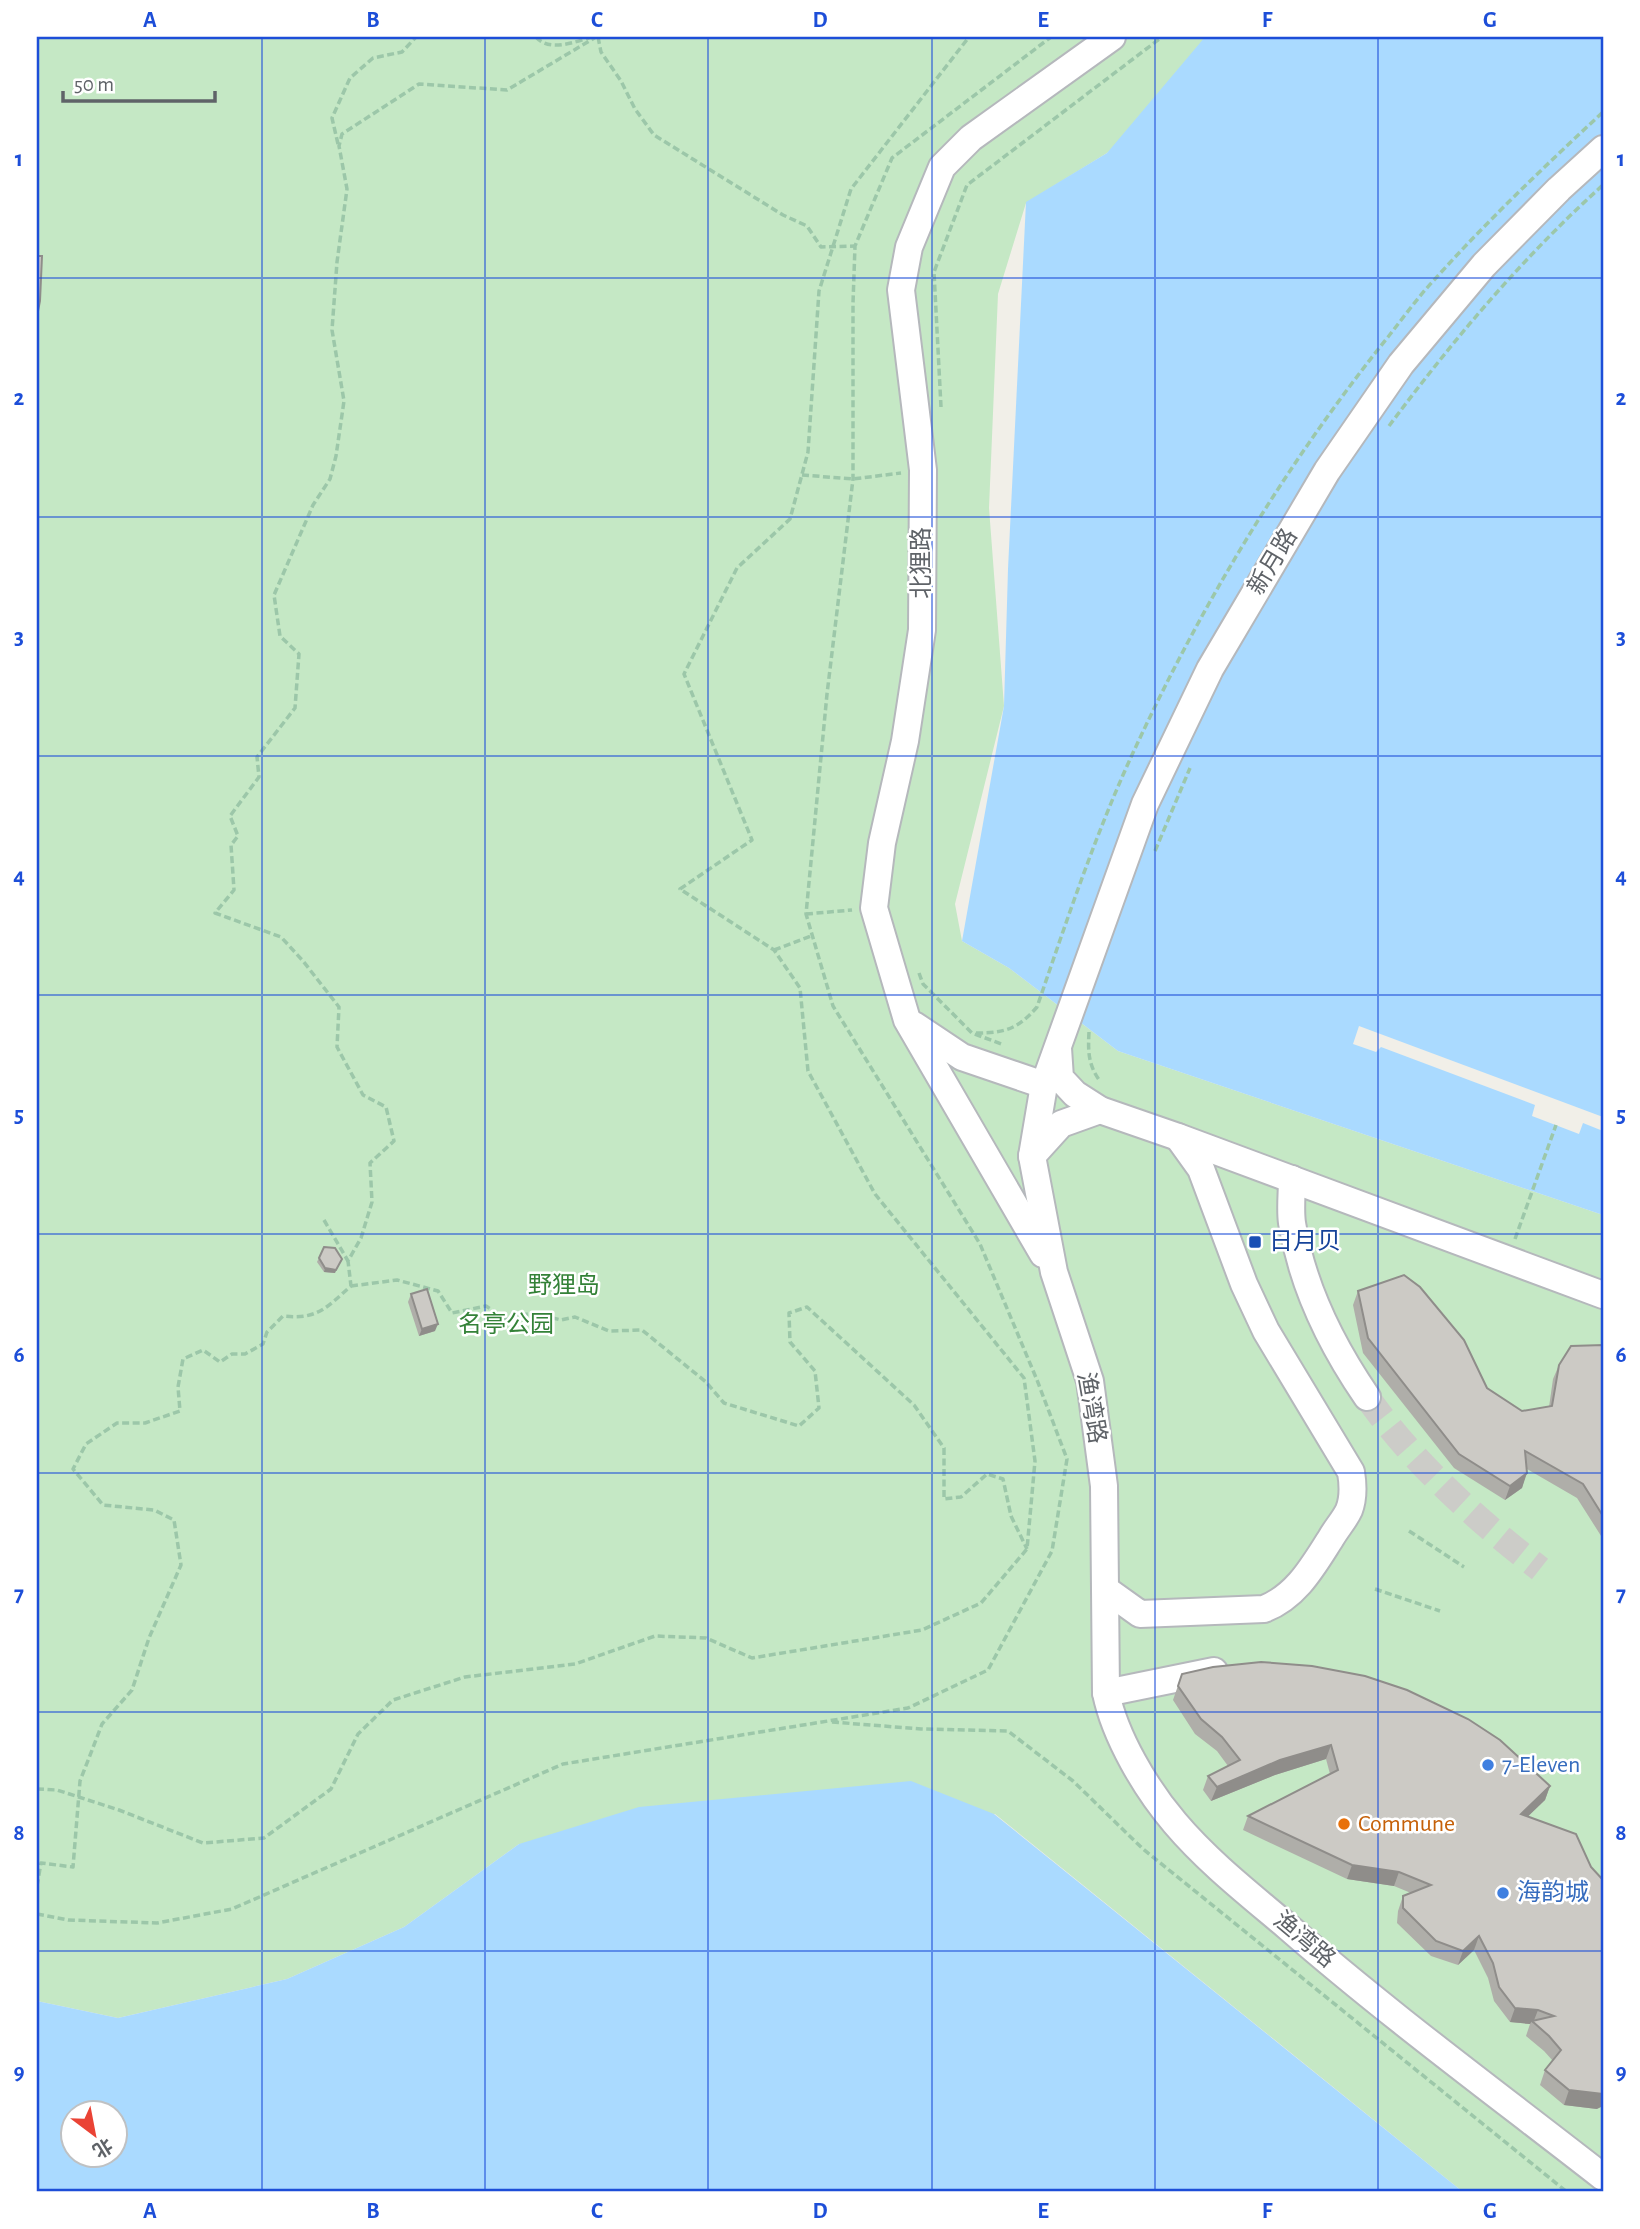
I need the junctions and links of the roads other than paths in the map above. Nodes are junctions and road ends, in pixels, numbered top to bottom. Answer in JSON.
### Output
{"nodes":[{"id":1,"x":1112,"y":37,"type":"edge"},
{"id":2,"x":1603,"y":149,"type":"edge"},
{"id":3,"x":907,"y":1020,"type":"junction"},
{"id":4,"x":1058,"y":1047,"type":"junction"},
{"id":5,"x":1044,"y":1086,"type":"junction"},
{"id":6,"x":1103,"y":1099,"type":"junction"},
{"id":7,"x":1178,"y":1137,"type":"junction"},
{"id":8,"x":1032,"y":1156,"type":"junction"},
{"id":9,"x":1292,"y":1179,"type":"junction"},
{"id":10,"x":1054,"y":1272,"type":"junction"},
{"id":11,"x":1603,"y":1295,"type":"edge"},
{"id":12,"x":1367,"y":1397,"type":"tunnel mouth"},
{"id":13,"x":1105,"y":1589,"type":"junction"},
{"id":14,"x":1230,"y":1668,"type":"edge"},
{"id":15,"x":1106,"y":1693,"type":"junction"},
{"id":16,"x":1603,"y":2177,"type":"edge"}],
"edges":[{"from":1,"to":3,"type":"street","name":"北狸路"},
{"from":2,"to":4,"type":"street","name":"新月路"},
{"from":3,"to":5,"type":"street"},
{"from":3,"to":10,"type":"street","name":"北狸路"},
{"from":4,"to":5,"type":"street","name":"渔湾路"},
{"from":4,"to":6,"type":"street"},
{"from":5,"to":8,"type":"street","name":"渔湾路"},
{"from":6,"to":7,"type":"street"},
{"from":6,"to":8,"type":"street"},
{"from":7,"to":9,"type":"street"},
{"from":7,"to":13,"type":"street"},
{"from":8,"to":10,"type":"street","name":"渔湾路"},
{"from":9,"to":11,"type":"street"},
{"from":9,"to":12,"type":"street"},
{"from":10,"to":13,"type":"street","name":"渔湾路"},
{"from":13,"to":15,"type":"street","name":"渔湾路"},
{"from":14,"to":15,"type":"street"},
{"from":15,"to":16,"type":"street","name":"渔湾路"}]}
